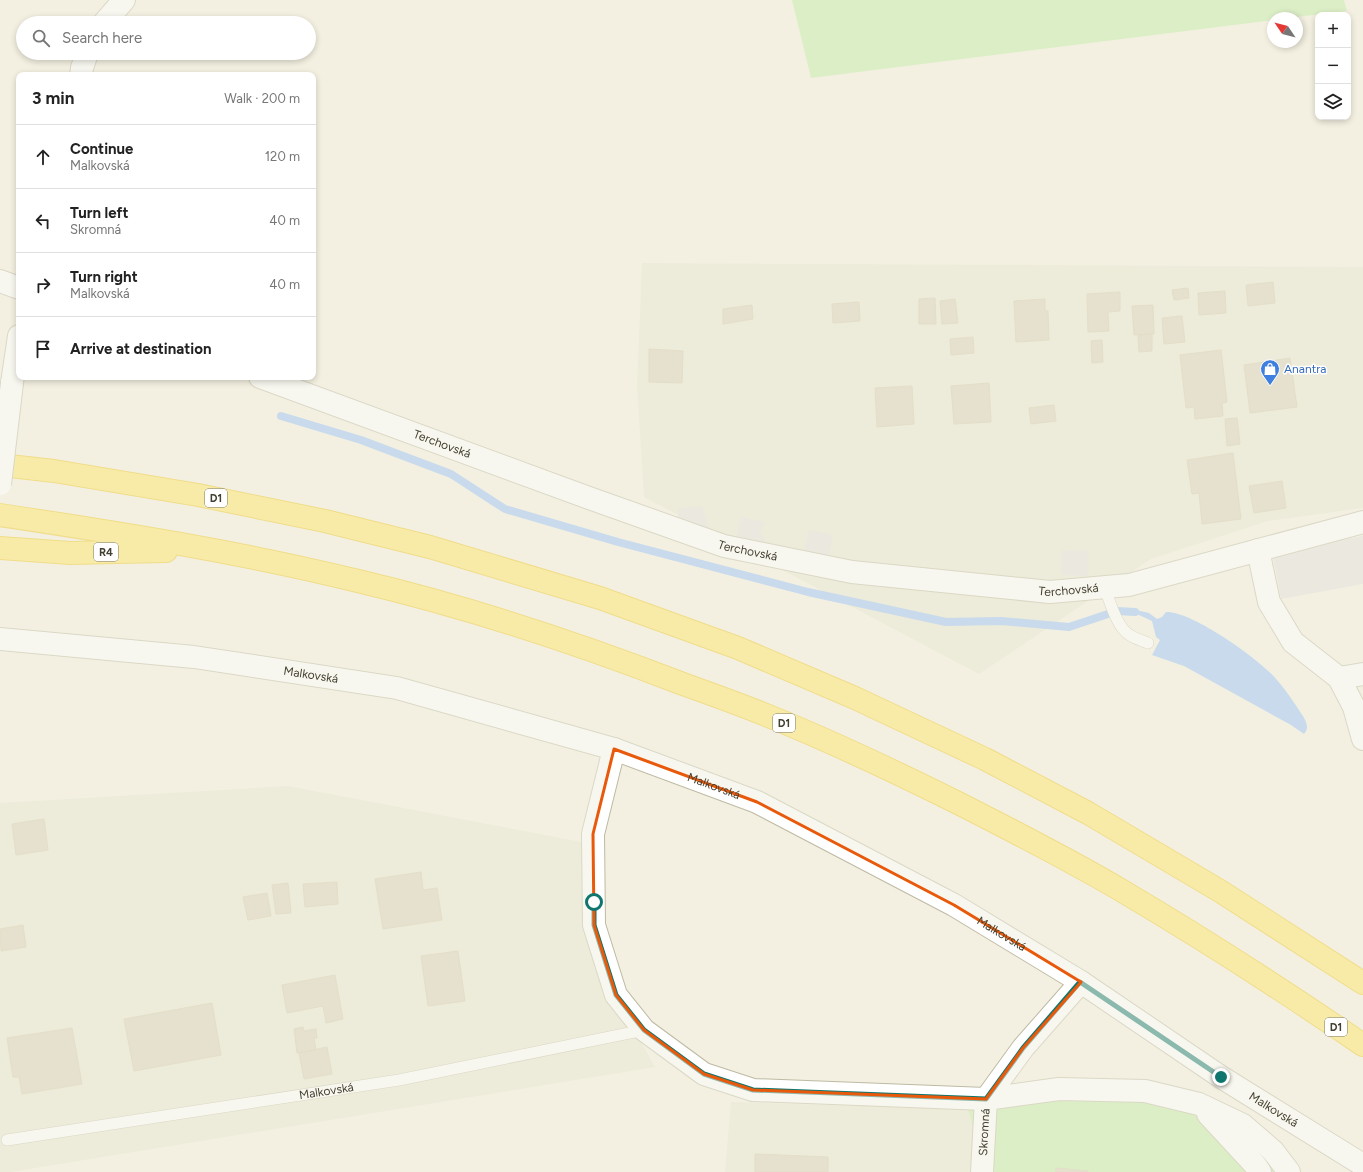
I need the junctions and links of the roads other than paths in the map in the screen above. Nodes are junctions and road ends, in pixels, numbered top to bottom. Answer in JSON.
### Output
{"nodes":[{"id":1,"x":124,"y":0,"type":"edge"},
{"id":2,"x":110,"y":16,"type":"edge"},
{"id":3,"x":85,"y":60,"type":"edge"},
{"id":4,"x":81,"y":72,"type":"edge"},
{"id":5,"x":0,"y":281,"type":"edge"},
{"id":6,"x":16,"y":287,"type":"edge"},
{"id":7,"x":16,"y":356,"type":"edge"},
{"id":8,"x":268,"y":380,"type":"edge"},
{"id":9,"x":0,"y":465,"type":"edge"},
{"id":10,"x":0,"y":484,"type":"edge"},
{"id":11,"x":0,"y":515,"type":"edge"},
{"id":12,"x":1363,"y":522,"type":"edge"},
{"id":13,"x":0,"y":548,"type":"edge"},
{"id":14,"x":213,"y":549,"type":"junction"},
{"id":15,"x":1258,"y":550,"type":"junction"},
{"id":16,"x":1107,"y":594,"type":"junction"},
{"id":17,"x":0,"y":639,"type":"edge"},
{"id":18,"x":1148,"y":643,"type":"dead end"},
{"id":19,"x":1363,"y":674,"type":"edge"},
{"id":20,"x":1339,"y":678,"type":"junction"},
{"id":21,"x":1363,"y":739,"type":"edge"},
{"id":22,"x":614,"y":749,"type":"junction"},
{"id":23,"x":1080,"y":982,"type":"junction"},
{"id":24,"x":1363,"y":983,"type":"edge"},
{"id":25,"x":644,"y":1030,"type":"junction"},
{"id":26,"x":1363,"y":1045,"type":"edge"},
{"id":27,"x":986,"y":1099,"type":"junction"},
{"id":28,"x":1199,"y":1104,"type":"junction"},
{"id":29,"x":6,"y":1140,"type":"dead end"},
{"id":30,"x":1363,"y":1165,"type":"edge"},
{"id":31,"x":982,"y":1172,"type":"edge"},
{"id":32,"x":1260,"y":1172,"type":"edge"},
{"id":33,"x":1289,"y":1172,"type":"edge"}],
"edges":[{"from":1,"to":2,"type":"street"},
{"from":3,"to":4,"type":"street"},
{"from":5,"to":6,"type":"street"},
{"from":7,"to":10,"type":"street","bridge":true},
{"from":8,"to":16,"type":"street","name":"Terchovská"},
{"from":9,"to":24,"type":"highway","number":"D1"},
{"from":11,"to":14,"type":"highway","number":"D1"},
{"from":12,"to":15,"type":"street","name":"Terchovská"},
{"from":13,"to":14,"type":"highway","number":"R4"},
{"from":14,"to":26,"type":"highway","number":"D1"},
{"from":15,"to":16,"type":"street","name":"Terchovská"},
{"from":15,"to":20,"type":"street"},
{"from":16,"to":18,"type":"lane"},
{"from":17,"to":22,"type":"street","name":"Malkovská"},
{"from":19,"to":20,"type":"street"},
{"from":20,"to":21,"type":"street"},
{"from":22,"to":23,"type":"street","name":"Malkovská"},
{"from":22,"to":25,"type":"street"},
{"from":23,"to":27,"type":"street","name":"Skromná"},
{"from":23,"to":30,"type":"street","name":"Malkovská"},
{"from":25,"to":27,"type":"street"},
{"from":25,"to":29,"type":"lane","name":"Malkovská"},
{"from":27,"to":28,"type":"street"},
{"from":27,"to":31,"type":"street","name":"Skromná"},
{"from":28,"to":32,"type":"street"},
{"from":28,"to":33,"type":"street"}]}
